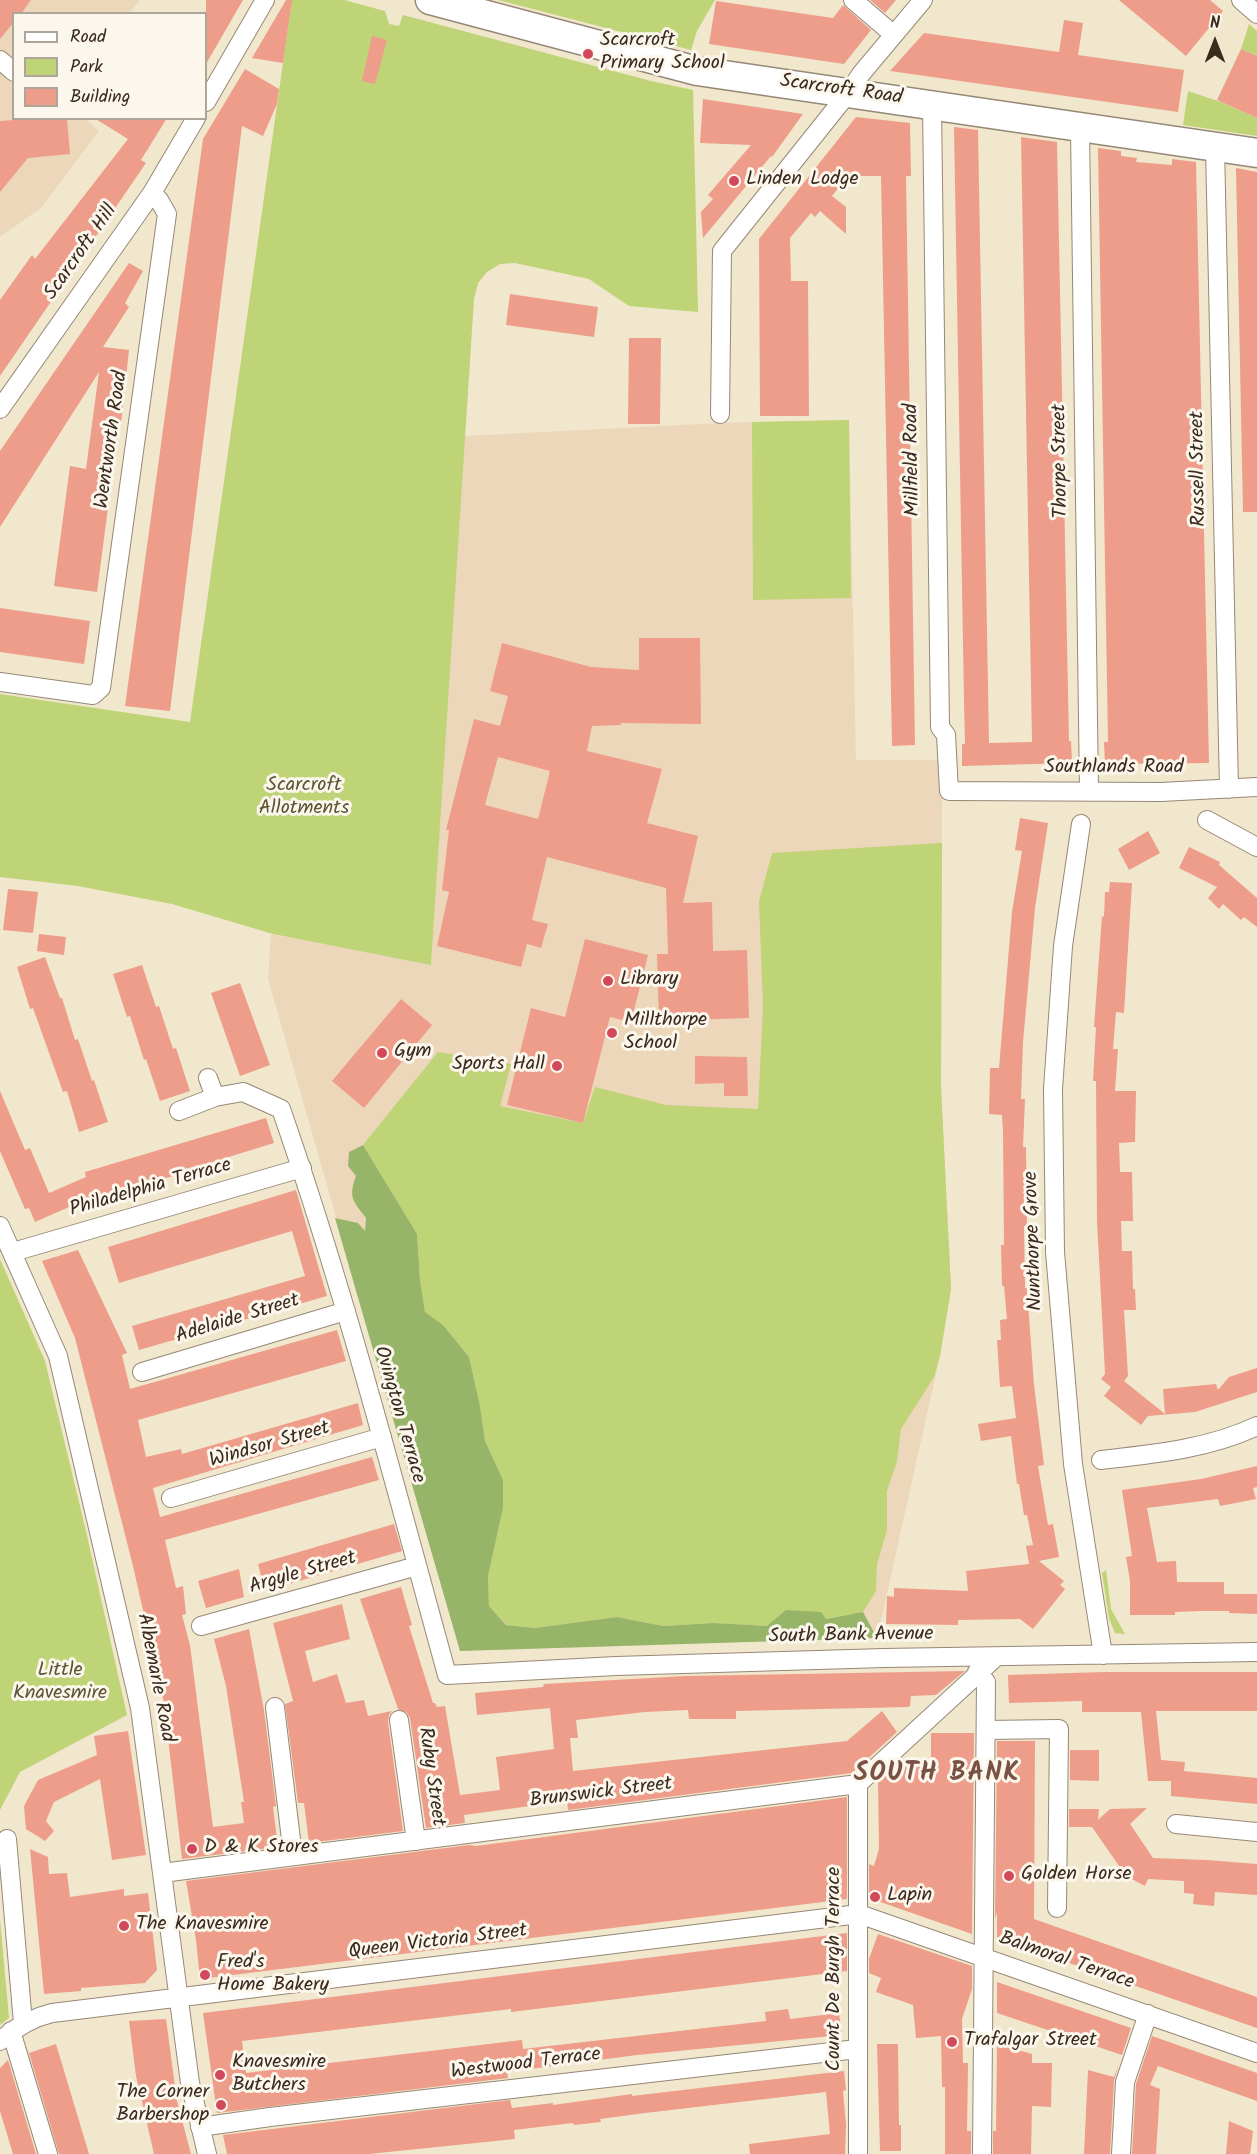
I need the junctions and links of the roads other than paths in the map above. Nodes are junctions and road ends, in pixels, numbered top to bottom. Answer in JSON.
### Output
{"nodes":[{"id":1,"x":266,"y":0,"type":"edge"},
{"id":2,"x":430,"y":0,"type":"edge"},
{"id":3,"x":853,"y":0,"type":"edge"},
{"id":4,"x":923,"y":0,"type":"edge"},
{"id":5,"x":1241,"y":0,"type":"edge"},
{"id":6,"x":1257,"y":14,"type":"edge"},
{"id":7,"x":894,"y":35,"type":"junction"},
{"id":8,"x":0,"y":60,"type":"edge"},
{"id":9,"x":12,"y":70,"type":"edge"},
{"id":10,"x":849,"y":92,"type":"junction"},
{"id":11,"x":207,"y":100,"type":"edge"},
{"id":12,"x":932,"y":104,"type":"junction"},
{"id":13,"x":195,"y":120,"type":"edge"},
{"id":14,"x":1080,"y":129,"type":"junction"},
{"id":15,"x":1215,"y":147,"type":"junction"},
{"id":16,"x":1257,"y":153,"type":"edge"},
{"id":17,"x":152,"y":193,"type":"junction"},
{"id":18,"x":0,"y":409,"type":"edge"},
{"id":19,"x":720,"y":414,"type":"dead end"},
{"id":20,"x":0,"y":682,"type":"edge"},
{"id":21,"x":1257,"y":787,"type":"edge"},
{"id":22,"x":1229,"y":789,"type":"junction"},
{"id":23,"x":971,"y":791,"type":"joint"},
{"id":24,"x":1089,"y":792,"type":"junction"},
{"id":25,"x":1207,"y":820,"type":"dead end"},
{"id":26,"x":1081,"y":824,"type":"dead end"},
{"id":27,"x":1257,"y":847,"type":"edge"},
{"id":28,"x":208,"y":1078,"type":"dead end"},
{"id":29,"x":215,"y":1097,"type":"junction"},
{"id":30,"x":179,"y":1111,"type":"dead end"},
{"id":31,"x":302,"y":1168,"type":"junction"},
{"id":32,"x":0,"y":1226,"type":"edge"},
{"id":33,"x":12,"y":1252,"type":"junction"},
{"id":34,"x":346,"y":1311,"type":"junction"},
{"id":35,"x":142,"y":1372,"type":"dead end"},
{"id":36,"x":1257,"y":1426,"type":"edge"},
{"id":37,"x":382,"y":1437,"type":"junction"},
{"id":38,"x":1101,"y":1460,"type":"dead end"},
{"id":39,"x":171,"y":1498,"type":"dead end"},
{"id":40,"x":417,"y":1566,"type":"junction"},
{"id":41,"x":201,"y":1626,"type":"dead end"},
{"id":42,"x":1257,"y":1652,"type":"edge"},
{"id":43,"x":1103,"y":1655,"type":"junction"},
{"id":44,"x":996,"y":1657,"type":"junction"},
{"id":45,"x":977,"y":1672,"type":"junction"},
{"id":46,"x":447,"y":1675,"type":"joint"},
{"id":47,"x":274,"y":1707,"type":"dead end"},
{"id":48,"x":399,"y":1720,"type":"dead end"},
{"id":49,"x":986,"y":1730,"type":"junction"},
{"id":50,"x":858,"y":1784,"type":"junction"},
{"id":51,"x":1176,"y":1824,"type":"dead end"},
{"id":52,"x":1257,"y":1832,"type":"edge"},
{"id":53,"x":7,"y":1839,"type":"dead end"},
{"id":54,"x":416,"y":1841,"type":"junction"},
{"id":55,"x":293,"y":1856,"type":"junction"},
{"id":56,"x":162,"y":1873,"type":"junction"},
{"id":57,"x":1057,"y":1908,"type":"dead end"},
{"id":58,"x":859,"y":1914,"type":"junction"},
{"id":59,"x":984,"y":1957,"type":"junction"},
{"id":60,"x":180,"y":1997,"type":"junction"},
{"id":61,"x":1148,"y":2014,"type":"junction"},
{"id":62,"x":12,"y":2032,"type":"edge"},
{"id":63,"x":857,"y":2049,"type":"junction"},
{"id":64,"x":1257,"y":2053,"type":"edge"},
{"id":65,"x":200,"y":2127,"type":"junction"},
{"id":66,"x":48,"y":2154,"type":"edge"},
{"id":67,"x":207,"y":2154,"type":"edge"},
{"id":68,"x":858,"y":2154,"type":"edge"},
{"id":69,"x":982,"y":2154,"type":"edge"},
{"id":70,"x":1121,"y":2154,"type":"edge"}],
"edges":[{"from":1,"to":11,"type":"street"},
{"from":2,"to":10,"type":"main road","name":"Scarcroft Road"},
{"from":3,"to":7,"type":"street"},
{"from":4,"to":7,"type":"street"},
{"from":5,"to":6,"type":"street"},
{"from":7,"to":10,"type":"street"},
{"from":8,"to":9,"type":"street"},
{"from":10,"to":12,"type":"main road","name":"Scarcroft Road"},
{"from":10,"to":19,"type":"street"},
{"from":12,"to":14,"type":"main road","name":"Scarcroft Road"},
{"from":12,"to":23,"type":"street","name":"Millfield Road"},
{"from":13,"to":17,"type":"street","name":"Scarcroft Hill"},
{"from":14,"to":15,"type":"main road","name":"Scarcroft Road"},
{"from":14,"to":24,"type":"street","name":"Thorpe Street"},
{"from":15,"to":16,"type":"main road","name":"Scarcroft Road"},
{"from":15,"to":22,"type":"street","name":"Russell Street"},
{"from":17,"to":18,"type":"street","name":"Scarcroft Hill"},
{"from":17,"to":20,"type":"street","name":"Wentworth Road"},
{"from":21,"to":22,"type":"street","name":"Southlands Road"},
{"from":22,"to":24,"type":"street","name":"Southlands Road"},
{"from":23,"to":24,"type":"street","name":"Southlands Road"},
{"from":25,"to":27,"type":"street"},
{"from":26,"to":43,"type":"street","name":"Nunthorpe Grove"},
{"from":28,"to":29,"type":"street"},
{"from":29,"to":30,"type":"street","name":"Ovington Terrace"},
{"from":29,"to":31,"type":"street","name":"Ovington Terrace"},
{"from":31,"to":33,"type":"street","name":"Philadelphia Terrace"},
{"from":31,"to":34,"type":"street","name":"Ovington Terrace"},
{"from":32,"to":33,"type":"street","name":"Albemarle Road"},
{"from":33,"to":56,"type":"street","name":"Albemarle Road"},
{"from":34,"to":35,"type":"street","name":"Adelaide Street"},
{"from":34,"to":37,"type":"street","name":"Ovington Terrace"},
{"from":36,"to":38,"type":"street"},
{"from":37,"to":39,"type":"street","name":"Windsor Street"},
{"from":37,"to":40,"type":"street","name":"Ovington Terrace"},
{"from":40,"to":41,"type":"street","name":"Argyle Street"},
{"from":40,"to":46,"type":"street","name":"Ovington Terrace"},
{"from":42,"to":43,"type":"street","name":"South Bank Avenue"},
{"from":43,"to":44,"type":"street","name":"South Bank Avenue"},
{"from":44,"to":45,"type":"street"},
{"from":44,"to":46,"type":"street","name":"South Bank Avenue"},
{"from":45,"to":49,"type":"street"},
{"from":45,"to":50,"type":"street"},
{"from":47,"to":55,"type":"street"},
{"from":48,"to":54,"type":"street","name":"Ruby Street"},
{"from":49,"to":57,"type":"street"},
{"from":49,"to":59,"type":"street"},
{"from":50,"to":54,"type":"street","name":"Brunswick Street"},
{"from":50,"to":58,"type":"street","name":"Count De Burgh Terrace"},
{"from":51,"to":52,"type":"street"},
{"from":53,"to":62,"type":"street"},
{"from":54,"to":55,"type":"street","name":"Brunswick Street"},
{"from":55,"to":56,"type":"street","name":"Brunswick Street"},
{"from":56,"to":60,"type":"street","name":"Albemarle Road"},
{"from":58,"to":59,"type":"street","name":"Balmoral Terrace"},
{"from":58,"to":60,"type":"street","name":"Queen Victoria Street"},
{"from":58,"to":63,"type":"street","name":"Count De Burgh Terrace"},
{"from":59,"to":61,"type":"street","name":"Balmoral Terrace"},
{"from":59,"to":69,"type":"street"},
{"from":60,"to":62,"type":"street","name":"Queen Victoria Street"},
{"from":60,"to":65,"type":"street","name":"Albemarle Road"},
{"from":61,"to":64,"type":"street","name":"Balmoral Terrace"},
{"from":61,"to":70,"type":"street"},
{"from":62,"to":66,"type":"street"},
{"from":63,"to":65,"type":"street","name":"Westwood Terrace"},
{"from":63,"to":68,"type":"street","name":"Count De Burgh Terrace"},
{"from":65,"to":67,"type":"street","name":"Albemarle Road"}]}
